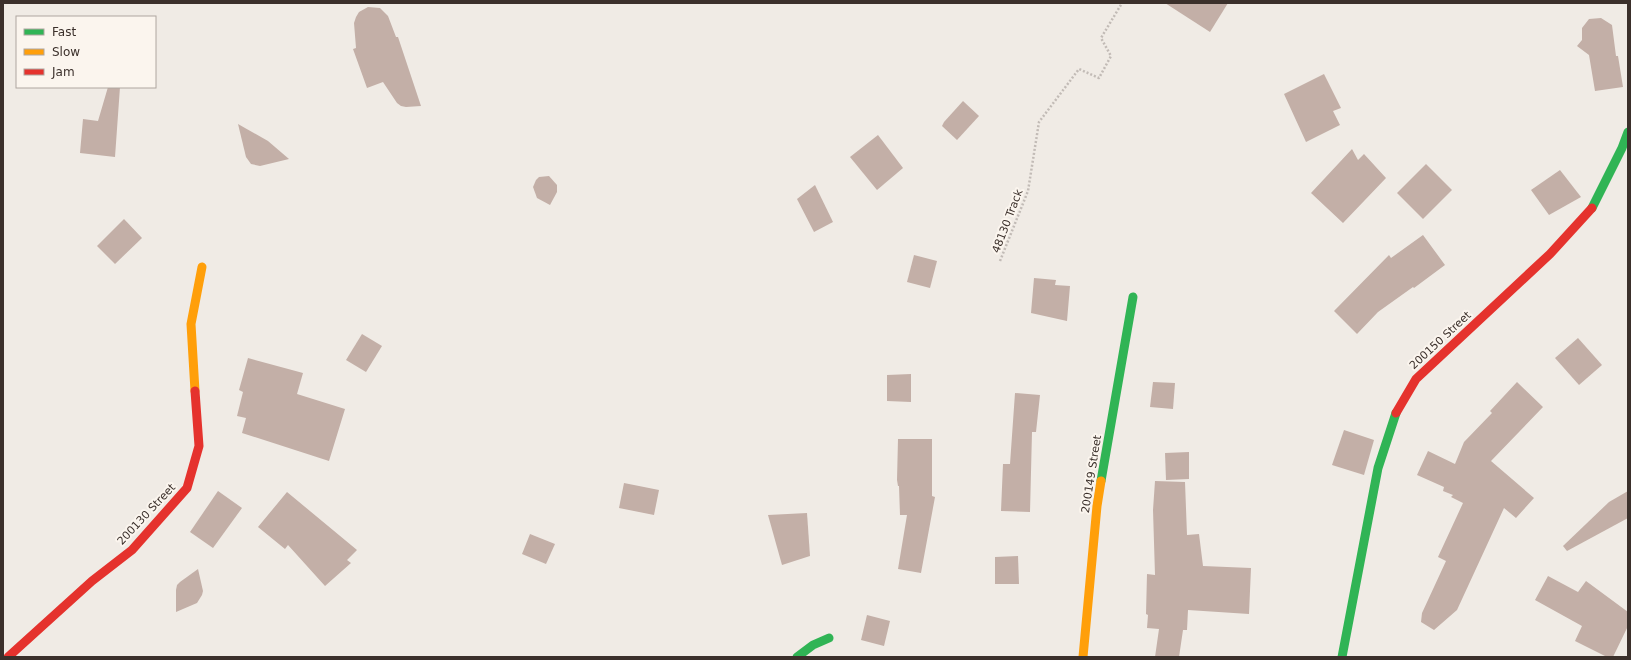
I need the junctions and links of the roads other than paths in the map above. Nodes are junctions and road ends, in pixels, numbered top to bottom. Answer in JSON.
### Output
{"nodes":[{"id":1,"x":1628,"y":132,"type":"edge"},
{"id":2,"x":202,"y":267,"type":"dead end"},
{"id":3,"x":1133,"y":297,"type":"dead end"},
{"id":4,"x":829,"y":638,"type":"dead end"},
{"id":5,"x":8,"y":657,"type":"edge"},
{"id":6,"x":797,"y":657,"type":"edge"},
{"id":7,"x":1083,"y":657,"type":"edge"},
{"id":8,"x":1342,"y":657,"type":"edge"}],
"edges":[{"from":1,"to":8,"type":"street","name":"200150 Street"},
{"from":2,"to":5,"type":"street","name":"200130 Street"},
{"from":3,"to":7,"type":"street","name":"200149 Street"},
{"from":4,"to":6,"type":"street"}]}
